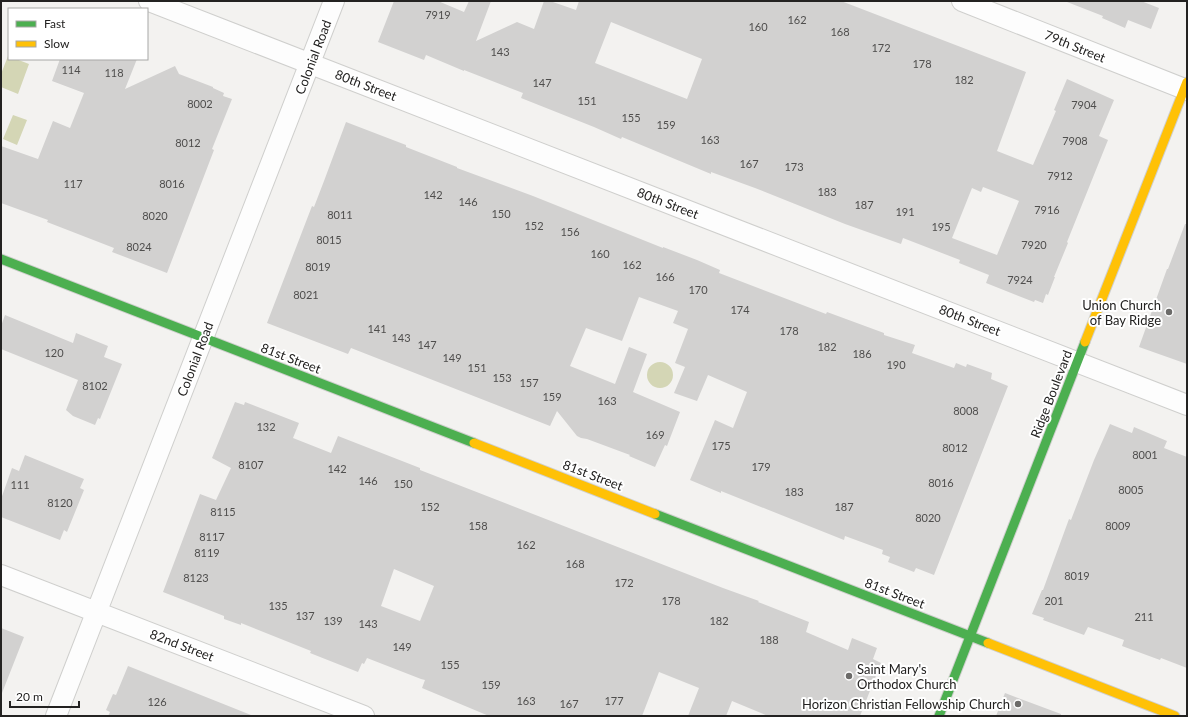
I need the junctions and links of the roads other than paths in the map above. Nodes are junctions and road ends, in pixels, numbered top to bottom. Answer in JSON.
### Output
{"nodes":[{"id":1,"x":149,"y":1,"type":"edge"},
{"id":2,"x":334,"y":1,"type":"edge"},
{"id":3,"x":962,"y":1,"type":"edge"},
{"id":4,"x":310,"y":64,"type":"junction"},
{"id":5,"x":1186,"y":87,"type":"edge"},
{"id":6,"x":1,"y":259,"type":"edge"},
{"id":7,"x":203,"y":338,"type":"junction"},
{"id":8,"x":1077,"y":362,"type":"junction"},
{"id":9,"x":1187,"y":405,"type":"edge"},
{"id":10,"x":1,"y":575,"type":"edge"},
{"id":11,"x":97,"y":612,"type":"junction"},
{"id":12,"x":970,"y":636,"type":"junction"},
{"id":13,"x":56,"y":716,"type":"edge"},
{"id":14,"x":364,"y":716,"type":"edge"},
{"id":15,"x":939,"y":716,"type":"edge"},
{"id":16,"x":1175,"y":716,"type":"edge"}],
"edges":[{"from":1,"to":4,"type":"street","name":"80th Street"},
{"from":2,"to":4,"type":"street","name":"Colonial Road"},
{"from":3,"to":5,"type":"street","name":"79th Street"},
{"from":4,"to":7,"type":"street","name":"Colonial Road"},
{"from":4,"to":8,"type":"street","name":"80th Street"},
{"from":5,"to":8,"type":"street","name":"Ridge Boulevard"},
{"from":6,"to":7,"type":"street","name":"81st Street"},
{"from":7,"to":11,"type":"street","name":"Colonial Road"},
{"from":7,"to":12,"type":"street","name":"81st Street"},
{"from":8,"to":9,"type":"street","name":"80th Street"},
{"from":8,"to":12,"type":"street","name":"Ridge Boulevard"},
{"from":10,"to":11,"type":"street","name":"82nd Street"},
{"from":11,"to":13,"type":"street","name":"Colonial Road"},
{"from":11,"to":14,"type":"street","name":"82nd Street"},
{"from":12,"to":15,"type":"street","name":"Ridge Boulevard"},
{"from":12,"to":16,"type":"street","name":"81st Street"}]}
